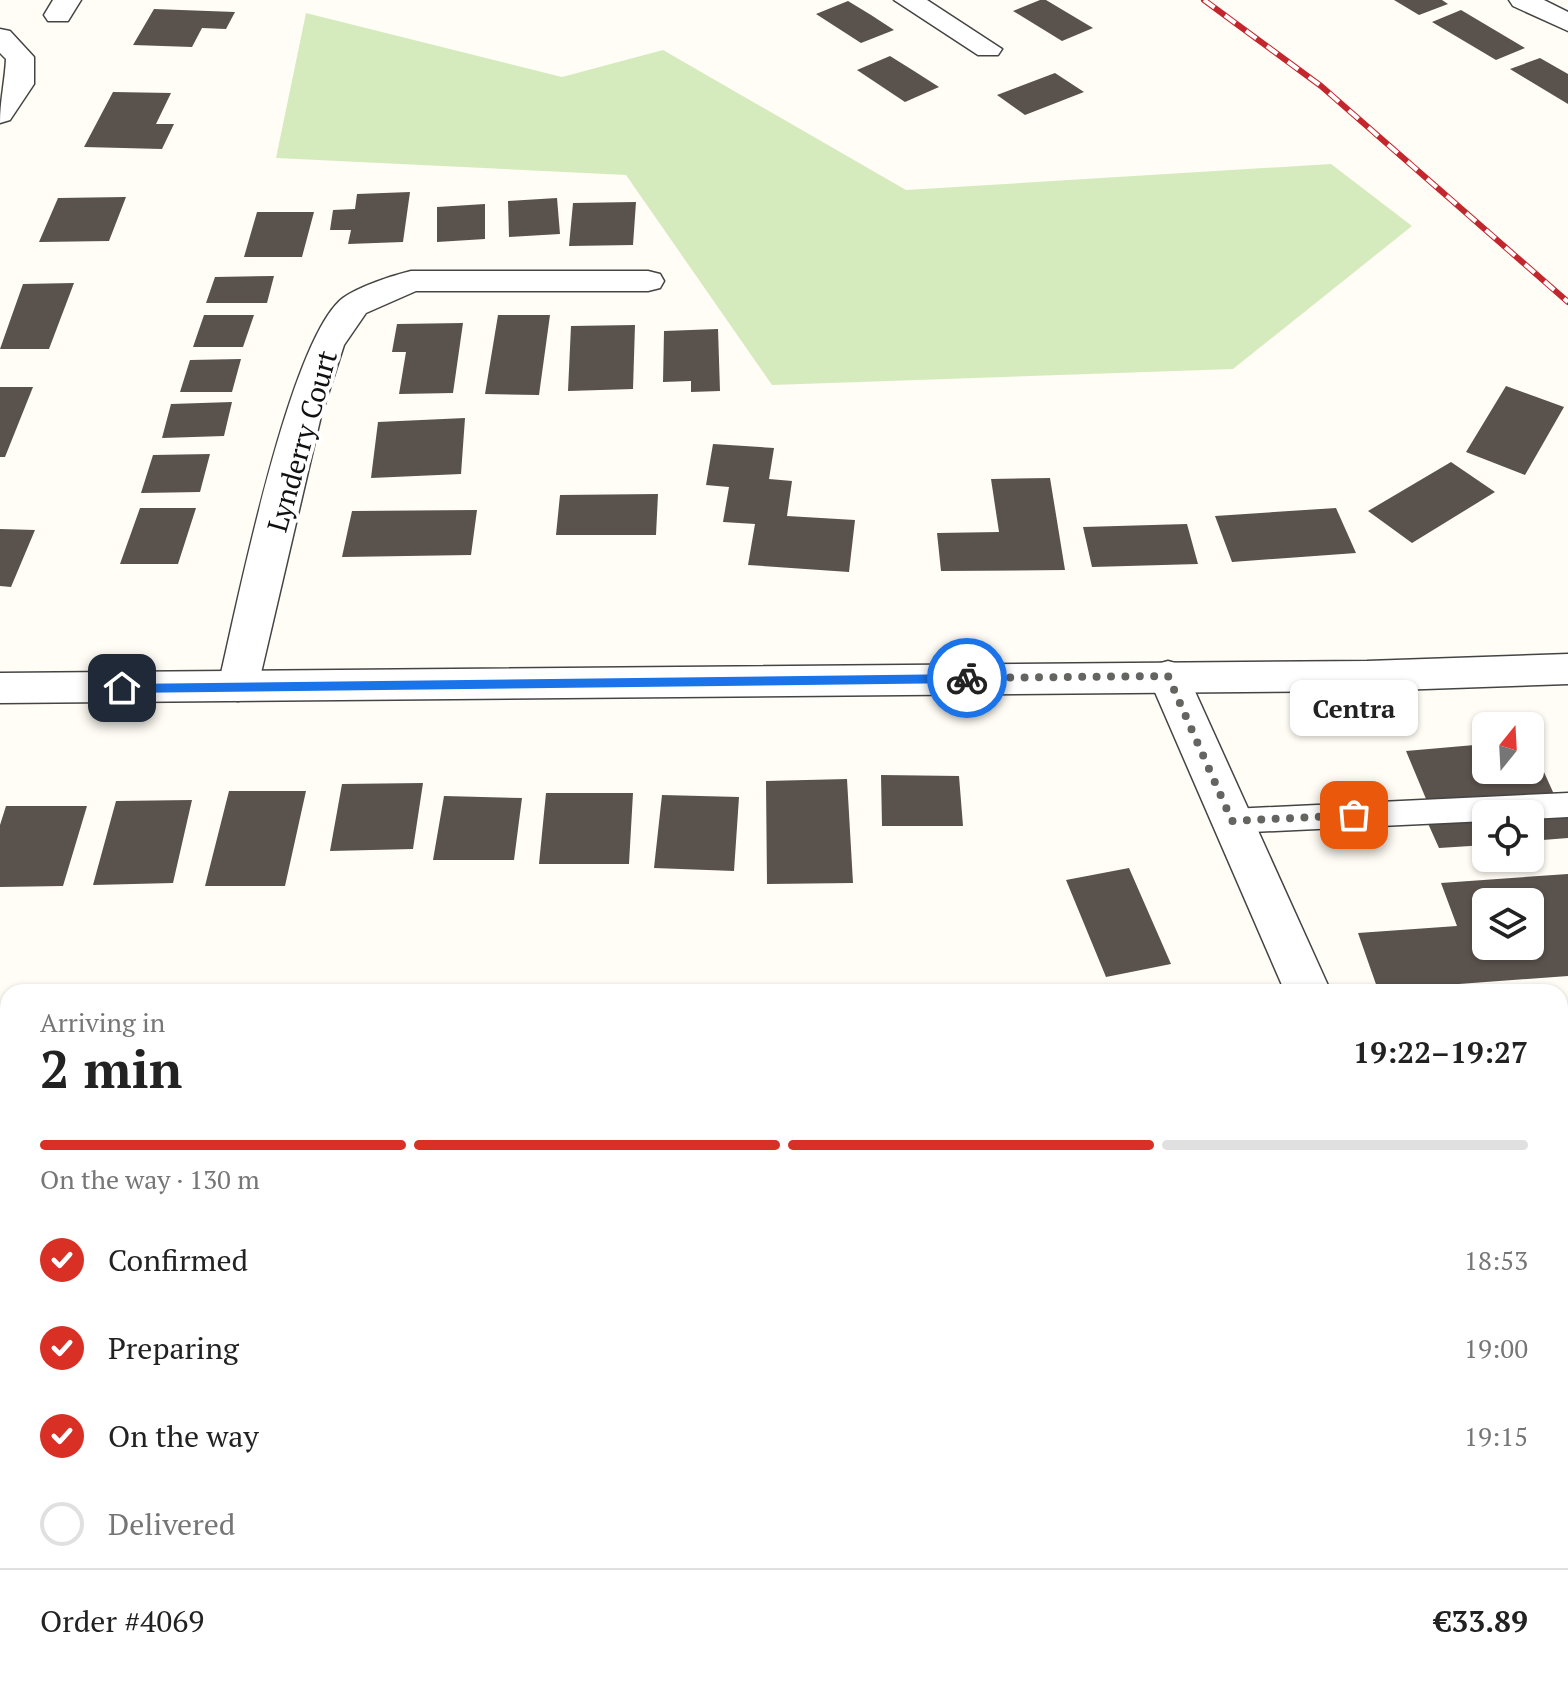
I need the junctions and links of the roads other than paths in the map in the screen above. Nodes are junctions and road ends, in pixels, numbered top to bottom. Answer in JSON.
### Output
{"nodes":[{"id":1,"x":908,"y":0,"type":"edge"},
{"id":2,"x":1523,"y":0,"type":"edge"},
{"id":3,"x":1568,"y":23,"type":"edge"},
{"id":4,"x":0,"y":37,"type":"edge"},
{"id":5,"x":988,"y":49,"type":"dead end"},
{"id":6,"x":0,"y":114,"type":"edge"},
{"id":7,"x":648,"y":281,"type":"dead end"},
{"id":8,"x":1568,"y":669,"type":"edge"},
{"id":9,"x":1168,"y":676,"type":"junction"},
{"id":10,"x":238,"y":686,"type":"junction"},
{"id":11,"x":0,"y":688,"type":"edge"},
{"id":12,"x":1568,"y":805,"type":"edge"},
{"id":13,"x":1232,"y":821,"type":"junction"},
{"id":14,"x":1304,"y":984,"type":"edge"}],
"edges":[{"from":1,"to":5,"type":"street"},
{"from":2,"to":3,"type":"street"},
{"from":4,"to":6,"type":"street"},
{"from":7,"to":10,"type":"street","name":"Lynderry Court"},
{"from":8,"to":9,"type":"street"},
{"from":9,"to":10,"type":"street"},
{"from":9,"to":13,"type":"street"},
{"from":10,"to":11,"type":"street"},
{"from":12,"to":13,"type":"lane"},
{"from":13,"to":14,"type":"street"}]}
